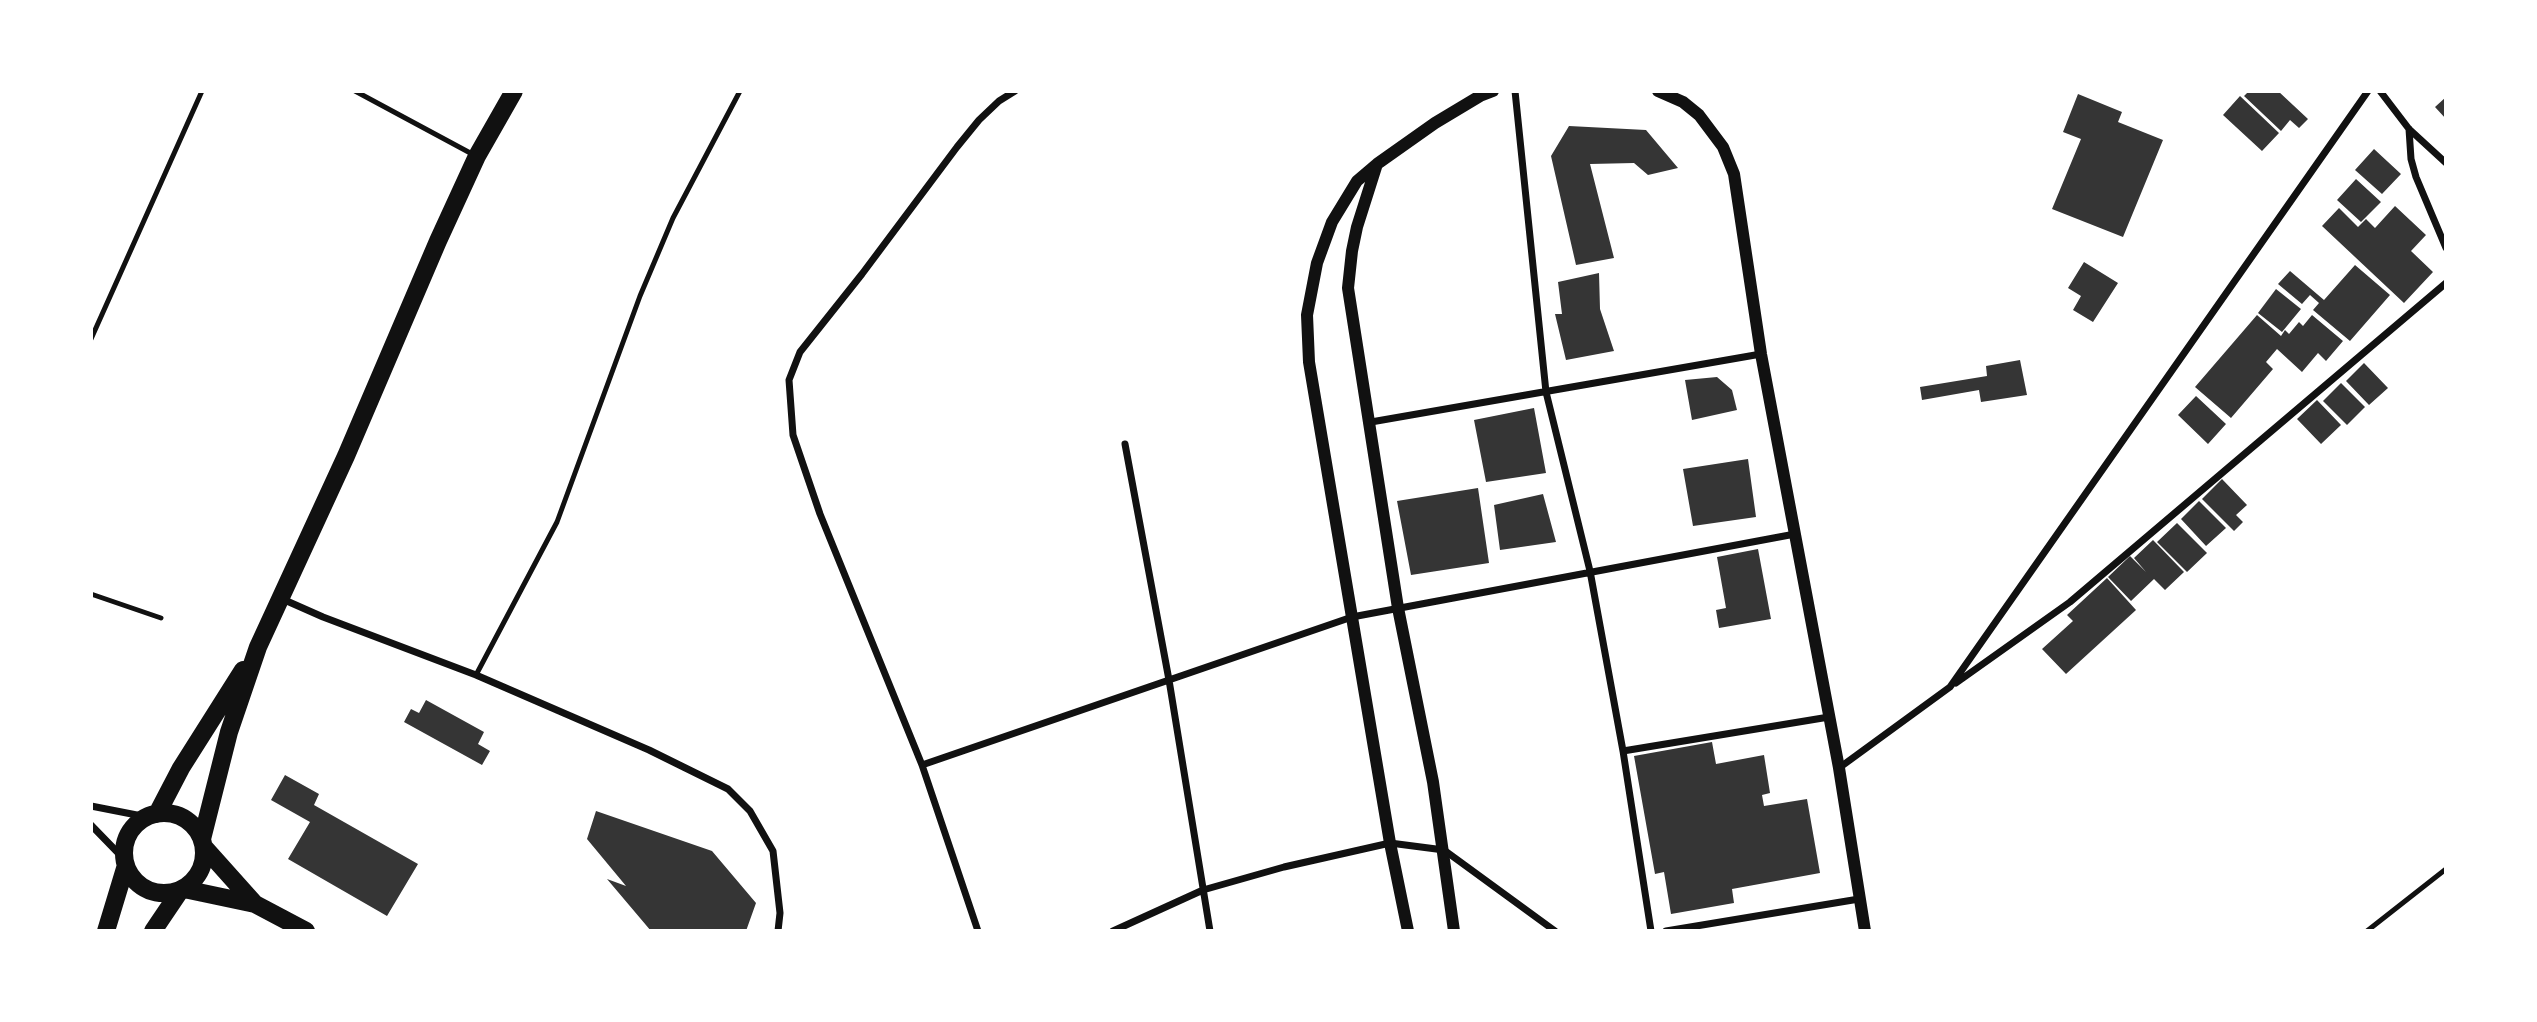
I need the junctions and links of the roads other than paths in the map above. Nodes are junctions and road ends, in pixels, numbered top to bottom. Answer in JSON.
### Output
{"nodes":[{"id":1,"x":201,"y":91,"type":"edge"},
{"id":2,"x":355,"y":91,"type":"edge"},
{"id":3,"x":514,"y":91,"type":"edge"},
{"id":4,"x":740,"y":91,"type":"edge"},
{"id":5,"x":1015,"y":91,"type":"edge"},
{"id":6,"x":1515,"y":91,"type":"edge"},
{"id":7,"x":1658,"y":91,"type":"edge"},
{"id":8,"x":2368,"y":91,"type":"edge"},
{"id":9,"x":2380,"y":91,"type":"edge"},
{"id":10,"x":1483,"y":93,"type":"edge"},
{"id":11,"x":2409,"y":129,"type":"junction"},
{"id":12,"x":477,"y":156,"type":"junction"},
{"id":13,"x":2446,"y":163,"type":"edge"},
{"id":14,"x":1377,"y":164,"type":"junction"},
{"id":15,"x":2446,"y":248,"type":"edge"},
{"id":16,"x":2446,"y":283,"type":"edge"},
{"id":17,"x":91,"y":339,"type":"edge"},
{"id":18,"x":1761,"y":354,"type":"junction"},
{"id":19,"x":1546,"y":393,"type":"junction"},
{"id":20,"x":1371,"y":422,"type":"junction"},
{"id":21,"x":1125,"y":444,"type":"dead end"},
{"id":22,"x":1797,"y":534,"type":"junction"},
{"id":23,"x":1590,"y":571,"type":"junction"},
{"id":24,"x":91,"y":594,"type":"edge"},
{"id":25,"x":279,"y":597,"type":"junction"},
{"id":26,"x":1398,"y":608,"type":"junction"},
{"id":27,"x":1352,"y":617,"type":"junction"},
{"id":28,"x":161,"y":618,"type":"dead end"},
{"id":29,"x":258,"y":647,"type":"junction"},
{"id":30,"x":476,"y":675,"type":"junction"},
{"id":31,"x":1168,"y":680,"type":"junction"},
{"id":32,"x":1950,"y":687,"type":"junction"},
{"id":33,"x":1829,"y":717,"type":"junction"},
{"id":34,"x":1623,"y":751,"type":"junction"},
{"id":35,"x":922,"y":765,"type":"junction"},
{"id":36,"x":1839,"y":768,"type":"junction"},
{"id":37,"x":91,"y":806,"type":"edge"},
{"id":38,"x":152,"y":815,"type":"junction"},
{"id":39,"x":91,"y":825,"type":"edge"},
{"id":40,"x":203,"y":843,"type":"junction"},
{"id":41,"x":1390,"y":843,"type":"junction"},
{"id":42,"x":1444,"y":850,"type":"junction"},
{"id":43,"x":125,"y":862,"type":"junction"},
{"id":44,"x":2446,"y":869,"type":"edge"},
{"id":45,"x":182,"y":890,"type":"junction"},
{"id":46,"x":1203,"y":890,"type":"junction"},
{"id":47,"x":1859,"y":899,"type":"junction"},
{"id":48,"x":255,"y":904,"type":"junction"},
{"id":49,"x":106,"y":931,"type":"edge"},
{"id":50,"x":153,"y":931,"type":"edge"},
{"id":51,"x":306,"y":931,"type":"edge"},
{"id":52,"x":778,"y":931,"type":"edge"},
{"id":53,"x":978,"y":931,"type":"edge"},
{"id":54,"x":1113,"y":931,"type":"edge"},
{"id":55,"x":1210,"y":931,"type":"edge"},
{"id":56,"x":1408,"y":931,"type":"edge"},
{"id":57,"x":1454,"y":931,"type":"edge"},
{"id":58,"x":1555,"y":931,"type":"edge"},
{"id":59,"x":1651,"y":931,"type":"edge"},
{"id":60,"x":1666,"y":931,"type":"edge"},
{"id":61,"x":1865,"y":931,"type":"edge"},
{"id":62,"x":2367,"y":931,"type":"edge"}],
"edges":[{"from":1,"to":17,"type":"lane"},
{"from":2,"to":12,"type":"lane"},
{"from":3,"to":12,"type":"main road"},
{"from":4,"to":30,"type":"lane"},
{"from":5,"to":35,"type":"street"},
{"from":6,"to":19,"type":"street"},
{"from":7,"to":18,"type":"street"},
{"from":8,"to":32,"type":"street"},
{"from":9,"to":11,"type":"street"},
{"from":10,"to":14,"type":"street"},
{"from":11,"to":13,"type":"street"},
{"from":11,"to":15,"type":"street"},
{"from":12,"to":25,"type":"main road"},
{"from":14,"to":20,"type":"street"},
{"from":14,"to":27,"type":"street"},
{"from":16,"to":32,"type":"street"},
{"from":18,"to":19,"type":"street"},
{"from":18,"to":22,"type":"street"},
{"from":19,"to":20,"type":"street"},
{"from":19,"to":23,"type":"street"},
{"from":20,"to":26,"type":"street"},
{"from":21,"to":31,"type":"street"},
{"from":22,"to":23,"type":"street"},
{"from":22,"to":33,"type":"street"},
{"from":23,"to":26,"type":"street"},
{"from":23,"to":34,"type":"street"},
{"from":24,"to":28,"type":"lane"},
{"from":25,"to":29,"type":"main road"},
{"from":25,"to":30,"type":"street"},
{"from":26,"to":27,"type":"street"},
{"from":26,"to":42,"type":"street"},
{"from":27,"to":31,"type":"street"},
{"from":27,"to":41,"type":"street"},
{"from":29,"to":38,"type":"main road"},
{"from":29,"to":40,"type":"main road"},
{"from":30,"to":52,"type":"street"},
{"from":31,"to":35,"type":"street"},
{"from":31,"to":46,"type":"street"},
{"from":32,"to":36,"type":"street"},
{"from":33,"to":34,"type":"street"},
{"from":33,"to":36,"type":"street"},
{"from":34,"to":59,"type":"street"},
{"from":35,"to":53,"type":"street"},
{"from":36,"to":47,"type":"street"},
{"from":37,"to":38,"type":"street"},
{"from":38,"to":40,"type":"main road"},
{"from":38,"to":43,"type":"main road"},
{"from":39,"to":43,"type":"street"},
{"from":40,"to":45,"type":"main road"},
{"from":40,"to":48,"type":"main road"},
{"from":41,"to":42,"type":"street"},
{"from":41,"to":46,"type":"street"},
{"from":41,"to":56,"type":"street"},
{"from":42,"to":57,"type":"street"},
{"from":42,"to":58,"type":"street"},
{"from":43,"to":45,"type":"main road"},
{"from":43,"to":49,"type":"main road"},
{"from":44,"to":62,"type":"lane"},
{"from":45,"to":48,"type":"main road"},
{"from":45,"to":50,"type":"main road"},
{"from":46,"to":54,"type":"street"},
{"from":46,"to":55,"type":"street"},
{"from":47,"to":60,"type":"street"},
{"from":47,"to":61,"type":"street"},
{"from":48,"to":51,"type":"main road"}]}
